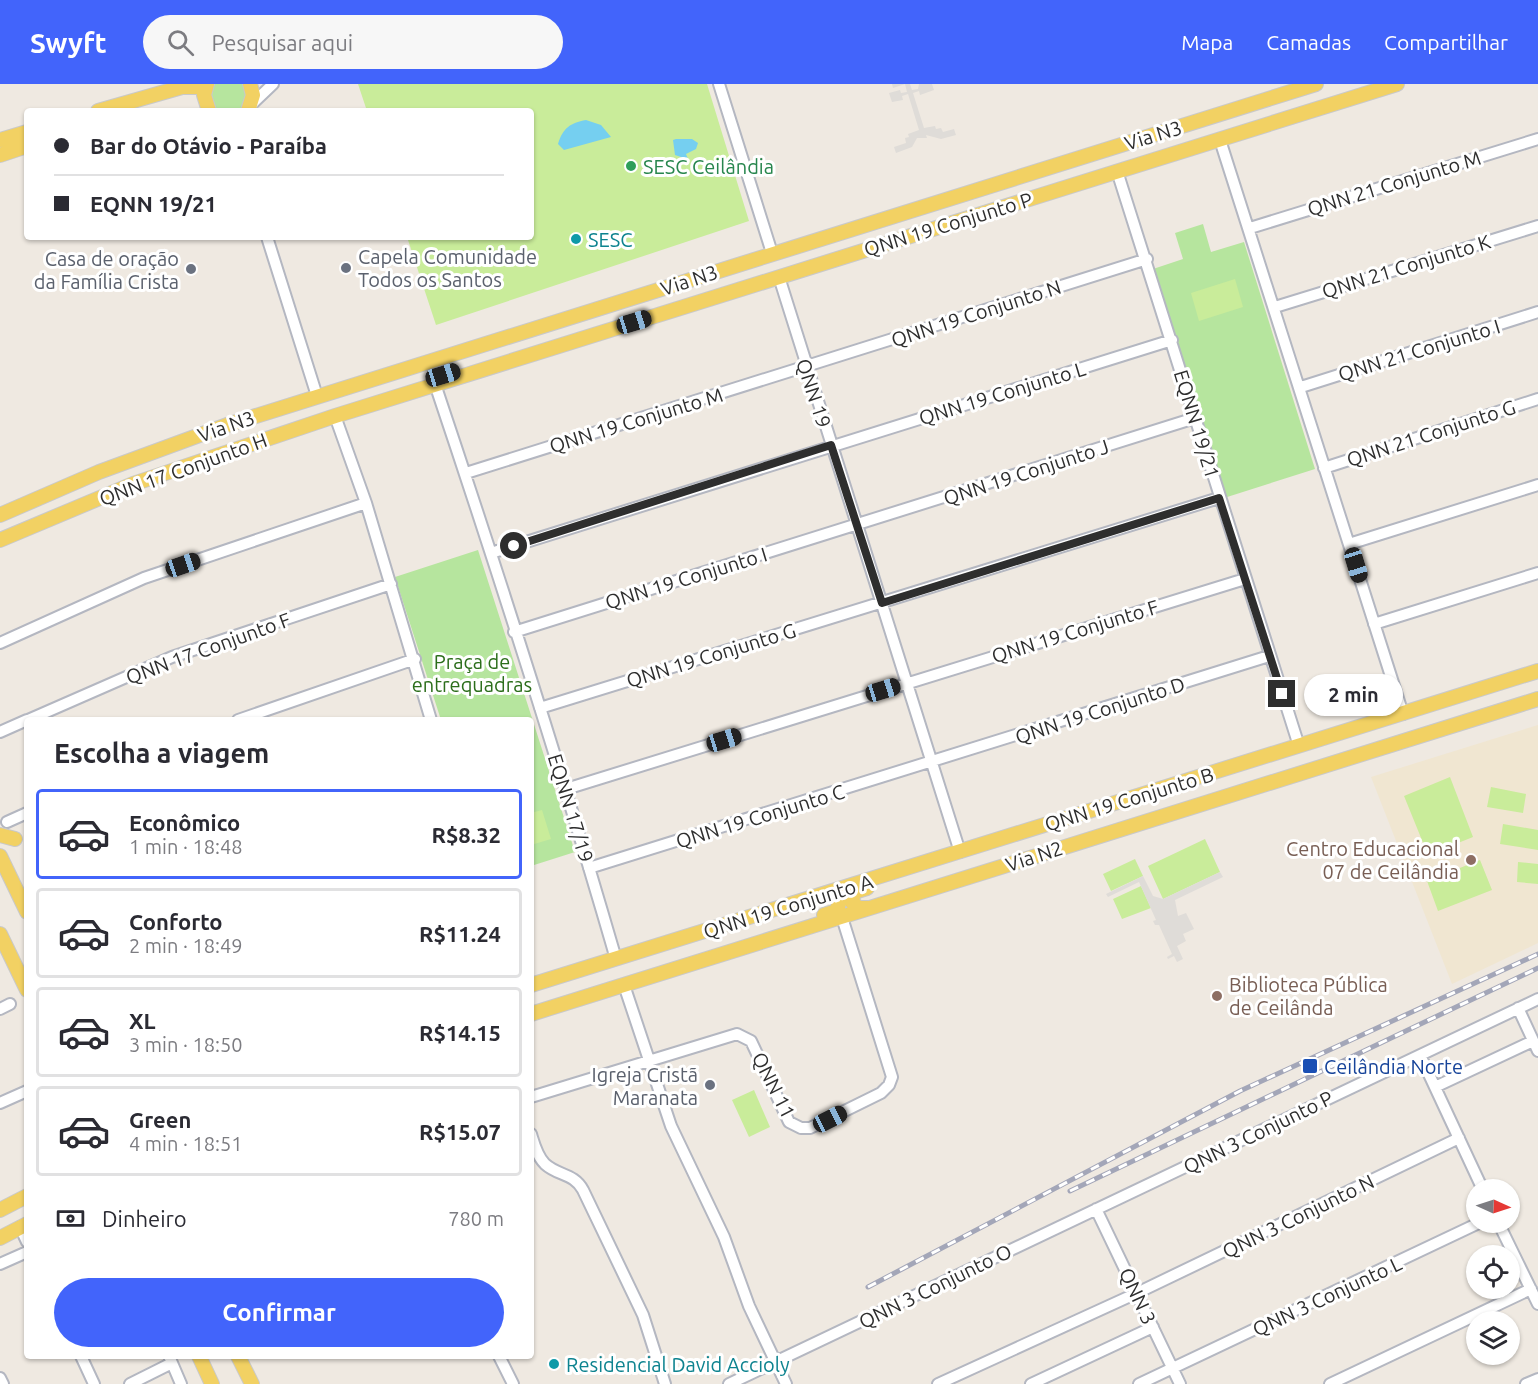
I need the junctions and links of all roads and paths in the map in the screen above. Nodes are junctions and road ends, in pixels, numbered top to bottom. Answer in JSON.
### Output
{"nodes":[{"id":1,"x":250,"y":84,"type":"edge"},
{"id":2,"x":273,"y":84,"type":"edge"},
{"id":3,"x":718,"y":84,"type":"edge"},
{"id":4,"x":1316,"y":84,"type":"edge"},
{"id":5,"x":1377,"y":84,"type":"edge"},
{"id":6,"x":1397,"y":84,"type":"edge"},
{"id":7,"x":184,"y":85,"type":"edge"},
{"id":8,"x":206,"y":86,"type":"edge"},
{"id":9,"x":250,"y":107,"type":"edge"},
{"id":10,"x":108,"y":108,"type":"edge"},
{"id":11,"x":207,"y":108,"type":"edge"},
{"id":12,"x":24,"y":133,"type":"edge"},
{"id":13,"x":1225,"y":138,"type":"junction"},
{"id":14,"x":1538,"y":139,"type":"edge"},
{"id":15,"x":0,"y":140,"type":"edge"},
{"id":16,"x":24,"y":147,"type":"edge"},
{"id":17,"x":0,"y":155,"type":"edge"},
{"id":18,"x":1079,"y":158,"type":"junction"},
{"id":19,"x":1117,"y":171,"type":"junction"},
{"id":20,"x":956,"y":196,"type":"junction"},
{"id":21,"x":992,"y":210,"type":"junction"},
{"id":22,"x":1538,"y":226,"type":"edge"},
{"id":23,"x":1250,"y":228,"type":"junction"},
{"id":24,"x":268,"y":240,"type":"edge"},
{"id":25,"x":878,"y":246,"type":"junction"},
{"id":26,"x":772,"y":253,"type":"junction"},
{"id":27,"x":1147,"y":259,"type":"junction"},
{"id":28,"x":749,"y":261,"type":"junction"},
{"id":29,"x":779,"y":277,"type":"junction"},
{"id":30,"x":1275,"y":307,"type":"junction"},
{"id":31,"x":1538,"y":312,"type":"edge"},
{"id":32,"x":560,"y":320,"type":"junction"},
{"id":33,"x":596,"y":334,"type":"junction"},
{"id":34,"x":1172,"y":340,"type":"junction"},
{"id":35,"x":806,"y":368,"type":"junction"},
{"id":36,"x":435,"y":384,"type":"junction"},
{"id":37,"x":1301,"y":387,"type":"junction"},
{"id":38,"x":410,"y":392,"type":"junction"},
{"id":39,"x":317,"y":396,"type":"junction"},
{"id":40,"x":1538,"y":399,"type":"edge"},
{"id":41,"x":335,"y":416,"type":"junction"},
{"id":42,"x":1195,"y":418,"type":"junction"},
{"id":43,"x":227,"y":425,"type":"junction"},
{"id":44,"x":831,"y":445,"type":"junction"},
{"id":45,"x":1324,"y":468,"type":"junction"},
{"id":46,"x":99,"y":472,"type":"junction"},
{"id":47,"x":466,"y":473,"type":"junction"},
{"id":48,"x":133,"y":484,"type":"junction"},
{"id":49,"x":1538,"y":485,"type":"edge"},
{"id":50,"x":1219,"y":498,"type":"junction"},
{"id":51,"x":366,"y":503,"type":"junction"},
{"id":52,"x":0,"y":515,"type":"edge"},
{"id":53,"x":857,"y":525,"type":"junction"},
{"id":54,"x":0,"y":539,"type":"edge"},
{"id":55,"x":1349,"y":544,"type":"junction"},
{"id":56,"x":491,"y":554,"type":"junction"},
{"id":57,"x":1538,"y":573,"type":"edge"},
{"id":58,"x":1245,"y":579,"type":"junction"},
{"id":59,"x":392,"y":584,"type":"junction"},
{"id":60,"x":882,"y":603,"type":"junction"},
{"id":61,"x":1374,"y":624,"type":"junction"},
{"id":62,"x":514,"y":632,"type":"junction"},
{"id":63,"x":0,"y":643,"type":"edge"},
{"id":64,"x":1269,"y":656,"type":"junction"},
{"id":65,"x":415,"y":659,"type":"junction"},
{"id":66,"x":1535,"y":672,"type":"edge"},
{"id":67,"x":906,"y":683,"type":"junction"},
{"id":68,"x":1538,"y":693,"type":"edge"},
{"id":69,"x":1538,"y":699,"type":"edge"},
{"id":70,"x":540,"y":708,"type":"junction"},
{"id":71,"x":1403,"y":714,"type":"junction"},
{"id":72,"x":34,"y":717,"type":"edge"},
{"id":73,"x":247,"y":717,"type":"edge"},
{"id":74,"x":430,"y":717,"type":"edge"},
{"id":75,"x":24,"y":721,"type":"edge"},
{"id":76,"x":1449,"y":726,"type":"junction"},
{"id":77,"x":0,"y":732,"type":"edge"},
{"id":78,"x":1299,"y":746,"type":"junction"},
{"id":79,"x":1283,"y":751,"type":"junction"},
{"id":80,"x":931,"y":764,"type":"junction"},
{"id":81,"x":566,"y":789,"type":"junction"},
{"id":82,"x":1137,"y":797,"type":"junction"},
{"id":83,"x":1199,"y":806,"type":"junction"},
{"id":84,"x":24,"y":814,"type":"edge"},
{"id":85,"x":7,"y":822,"type":"dead end"},
{"id":86,"x":0,"y":835,"type":"edge"},
{"id":87,"x":15,"y":839,"type":"dead end"},
{"id":88,"x":1053,"y":850,"type":"junction"},
{"id":89,"x":957,"y":853,"type":"junction"},
{"id":90,"x":2,"y":862,"type":"edge"},
{"id":91,"x":589,"y":868,"type":"junction"},
{"id":92,"x":819,"y":896,"type":"junction"},
{"id":93,"x":24,"y":906,"type":"edge"},
{"id":94,"x":873,"y":907,"type":"junction"},
{"id":95,"x":841,"y":912,"type":"junction"},
{"id":96,"x":0,"y":934,"type":"edge"},
{"id":97,"x":616,"y":959,"type":"junction"},
{"id":98,"x":24,"y":984,"type":"edge"},
{"id":99,"x":534,"y":984,"type":"edge"},
{"id":100,"x":624,"y":985,"type":"junction"},
{"id":101,"x":1538,"y":999,"type":"edge"},
{"id":102,"x":1518,"y":1008,"type":"junction"},
{"id":103,"x":534,"y":1013,"type":"edge"},
{"id":104,"x":1536,"y":1046,"type":"edge"},
{"id":105,"x":1420,"y":1054,"type":"junction"},
{"id":106,"x":649,"y":1061,"type":"junction"},
{"id":107,"x":1435,"y":1087,"type":"junction"},
{"id":108,"x":24,"y":1092,"type":"edge"},
{"id":109,"x":534,"y":1096,"type":"edge"},
{"id":110,"x":0,"y":1103,"type":"edge"},
{"id":111,"x":1459,"y":1138,"type":"junction"},
{"id":112,"x":534,"y":1143,"type":"edge"},
{"id":113,"x":1478,"y":1179,"type":"edge"},
{"id":114,"x":24,"y":1198,"type":"edge"},
{"id":115,"x":1096,"y":1209,"type":"junction"},
{"id":116,"x":0,"y":1210,"type":"edge"},
{"id":117,"x":24,"y":1225,"type":"edge"},
{"id":118,"x":1466,"y":1229,"type":"edge"},
{"id":119,"x":1503,"y":1233,"type":"edge"},
{"id":120,"x":0,"y":1238,"type":"edge"},
{"id":121,"x":24,"y":1253,"type":"edge"},
{"id":122,"x":0,"y":1264,"type":"edge"},
{"id":123,"x":1531,"y":1289,"type":"junction"},
{"id":124,"x":1137,"y":1293,"type":"junction"},
{"id":125,"x":1538,"y":1304,"type":"edge"},
{"id":126,"x":1153,"y":1327,"type":"junction"},
{"id":127,"x":82,"y":1359,"type":"edge"},
{"id":128,"x":170,"y":1359,"type":"edge"},
{"id":129,"x":200,"y":1359,"type":"edge"},
{"id":130,"x":240,"y":1359,"type":"edge"},
{"id":131,"x":500,"y":1359,"type":"edge"},
{"id":132,"x":775,"y":1363,"type":"junction"},
{"id":133,"x":1172,"y":1369,"type":"junction"},
{"id":134,"x":0,"y":1378,"type":"edge"},
{"id":135,"x":1538,"y":1378,"type":"edge"},
{"id":136,"x":3,"y":1384,"type":"edge"},
{"id":137,"x":94,"y":1384,"type":"edge"},
{"id":138,"x":130,"y":1384,"type":"edge"},
{"id":139,"x":181,"y":1384,"type":"edge"},
{"id":140,"x":212,"y":1384,"type":"edge"},
{"id":141,"x":252,"y":1384,"type":"edge"},
{"id":142,"x":513,"y":1384,"type":"edge"},
{"id":143,"x":665,"y":1384,"type":"edge"},
{"id":144,"x":729,"y":1384,"type":"edge"},
{"id":145,"x":786,"y":1384,"type":"edge"},
{"id":146,"x":938,"y":1384,"type":"edge"},
{"id":147,"x":1031,"y":1384,"type":"edge"},
{"id":148,"x":1139,"y":1384,"type":"edge"},
{"id":149,"x":1180,"y":1384,"type":"edge"},
{"id":150,"x":1330,"y":1384,"type":"edge"},
{"id":151,"x":1526,"y":1384,"type":"edge"}],
"edges":[{"from":1,"to":9,"type":"main road"},
{"from":2,"to":9,"type":"street"},
{"from":3,"to":26,"type":"street"},
{"from":4,"to":18,"type":"main road","name":"Via N3"},
{"from":5,"to":13,"type":"main road"},
{"from":6,"to":13,"type":"main road"},
{"from":7,"to":8,"type":"main road"},
{"from":7,"to":10,"type":"main road"},
{"from":8,"to":11,"type":"main road"},
{"from":12,"to":15,"type":"main road"},
{"from":13,"to":19,"type":"main road","name":"Via N3"},
{"from":13,"to":23,"type":"street"},
{"from":14,"to":23,"type":"street","name":"QNN 21 Conjunto M"},
{"from":16,"to":17,"type":"main road"},
{"from":18,"to":20,"type":"main road","name":"Via N3"},
{"from":18,"to":21,"type":"main road"},
{"from":19,"to":21,"type":"main road","name":"QNN 19 Conjunto P"},
{"from":19,"to":27,"type":"street","name":"EQNN 19/21"},
{"from":20,"to":25,"type":"main road"},
{"from":20,"to":26,"type":"main road","name":"Via N3"},
{"from":21,"to":25,"type":"main road","name":"QNN 19 Conjunto P"},
{"from":22,"to":30,"type":"street","name":"QNN 21 Conjunto K"},
{"from":23,"to":30,"type":"street"},
{"from":24,"to":39,"type":"street"},
{"from":25,"to":29,"type":"main road","name":"QNN 19 Conjunto P"},
{"from":26,"to":28,"type":"main road","name":"Via N3"},
{"from":27,"to":34,"type":"street","name":"EQNN 19/21"},
{"from":27,"to":35,"type":"street","name":"QNN 19 Conjunto N"},
{"from":28,"to":32,"type":"main road","name":"Via N3"},
{"from":28,"to":33,"type":"main road"},
{"from":29,"to":33,"type":"main road","name":"QNN 19 Conjunto P"},
{"from":29,"to":35,"type":"street","name":"QNN 19"},
{"from":30,"to":37,"type":"street"},
{"from":31,"to":37,"type":"street","name":"QNN 21 Conjunto I"},
{"from":32,"to":38,"type":"main road"},
{"from":32,"to":39,"type":"main road","name":"Via N3"},
{"from":33,"to":36,"type":"main road","name":"QNN 19 Conjunto P"},
{"from":34,"to":42,"type":"street","name":"EQNN 19/21"},
{"from":34,"to":44,"type":"street","name":"QNN 19 Conjunto L"},
{"from":35,"to":44,"type":"street","name":"QNN 19"},
{"from":35,"to":47,"type":"street","name":"QNN 19 Conjunto M"},
{"from":36,"to":38,"type":"main road"},
{"from":36,"to":47,"type":"street","name":"EQNN 17/19"},
{"from":37,"to":45,"type":"street"},
{"from":38,"to":41,"type":"main road"},
{"from":39,"to":43,"type":"main road","name":"Via N3"},
{"from":40,"to":45,"type":"street","name":"QNN 21 Conjunto G"},
{"from":41,"to":48,"type":"main road","name":"QNN 17 Conjunto H"},
{"from":41,"to":51,"type":"street"},
{"from":42,"to":50,"type":"street","name":"EQNN 19/21"},
{"from":42,"to":53,"type":"street","name":"QNN 19 Conjunto J"},
{"from":43,"to":46,"type":"main road","name":"Via N3"},
{"from":43,"to":48,"type":"main road"},
{"from":44,"to":53,"type":"street","name":"QNN 19"},
{"from":44,"to":56,"type":"street","name":"QNN 19 Conjunto L"},
{"from":45,"to":55,"type":"street"},
{"from":46,"to":52,"type":"main road","name":"Via N3"},
{"from":46,"to":54,"type":"main road"},
{"from":47,"to":56,"type":"street","name":"EQNN 17/19"},
{"from":48,"to":54,"type":"main road","name":"QNN 17 Conjunto H"},
{"from":49,"to":55,"type":"street"},
{"from":50,"to":58,"type":"street","name":"EQNN 19/21"},
{"from":50,"to":60,"type":"street","name":"QNN 19 Conjunto G"},
{"from":51,"to":59,"type":"street"},
{"from":51,"to":63,"type":"street"},
{"from":53,"to":60,"type":"street","name":"QNN 19"},
{"from":53,"to":62,"type":"street","name":"QNN 19 Conjunto I"},
{"from":55,"to":61,"type":"street"},
{"from":56,"to":62,"type":"street","name":"EQNN 17/19"},
{"from":57,"to":61,"type":"street"},
{"from":58,"to":64,"type":"street","name":"EQNN 19/21"},
{"from":58,"to":67,"type":"street","name":"QNN 19 Conjunto F"},
{"from":59,"to":65,"type":"street"},
{"from":59,"to":72,"type":"street","name":"QNN 17 Conjunto F"},
{"from":60,"to":67,"type":"street","name":"QNN 19"},
{"from":60,"to":70,"type":"street","name":"QNN 19 Conjunto G"},
{"from":61,"to":71,"type":"street"},
{"from":62,"to":70,"type":"street","name":"EQNN 17/19"},
{"from":64,"to":78,"type":"street","name":"EQNN 19/21"},
{"from":64,"to":80,"type":"street","name":"QNN 19 Conjunto D"},
{"from":65,"to":73,"type":"street"},
{"from":65,"to":74,"type":"street"},
{"from":66,"to":71,"type":"main road"},
{"from":67,"to":80,"type":"street","name":"QNN 19"},
{"from":67,"to":81,"type":"street","name":"QNN 19 Conjunto F"},
{"from":68,"to":76,"type":"main road"},
{"from":69,"to":76,"type":"main road","name":"Via N2"},
{"from":70,"to":81,"type":"street","name":"EQNN 17/19"},
{"from":71,"to":78,"type":"main road"},
{"from":75,"to":77,"type":"street","name":"QNN 17 Conjunto F"},
{"from":76,"to":83,"type":"main road","name":"Via N2"},
{"from":78,"to":79,"type":"main road","name":"QNN 19 Conjunto B"},
{"from":79,"to":82,"type":"main road","name":"QNN 19 Conjunto B"},
{"from":79,"to":83,"type":"main road"},
{"from":80,"to":89,"type":"street","name":"QNN 19"},
{"from":80,"to":91,"type":"street","name":"QNN 19 Conjunto C"},
{"from":81,"to":91,"type":"street","name":"EQNN 17/19"},
{"from":82,"to":88,"type":"main road"},
{"from":82,"to":89,"type":"main road","name":"QNN 19 Conjunto B"},
{"from":83,"to":88,"type":"main road","name":"Via N2"},
{"from":84,"to":85,"type":"street"},
{"from":86,"to":87,"type":"main road"},
{"from":88,"to":94,"type":"main road","name":"Via N2"},
{"from":89,"to":92,"type":"main road","name":"QNN 19 Conjunto A"},
{"from":89,"to":94,"type":"main road"},
{"from":90,"to":93,"type":"main road"},
{"from":91,"to":97,"type":"street","name":"EQNN 17/19"},
{"from":92,"to":95,"type":"main road"},
{"from":92,"to":97,"type":"main road","name":"QNN 19 Conjunto A"},
{"from":94,"to":95,"type":"main road","name":"Via N2"},
{"from":95,"to":100,"type":"main road","name":"Via N2"},
{"from":95,"to":106,"type":"street","name":"QNN 11"},
{"from":96,"to":98,"type":"main road"},
{"from":97,"to":99,"type":"main road"},
{"from":100,"to":103,"type":"main road"},
{"from":100,"to":106,"type":"street"},
{"from":101,"to":102,"type":"street","name":"QNN 3 Conjunto P"},
{"from":102,"to":104,"type":"street"},
{"from":102,"to":105,"type":"street","name":"QNN 3 Conjunto P"},
{"from":104,"to":107,"type":"street"},
{"from":105,"to":107,"type":"street"},
{"from":105,"to":115,"type":"street","name":"QNN 3 Conjunto P"},
{"from":106,"to":109,"type":"street"},
{"from":106,"to":132,"type":"street"},
{"from":107,"to":111,"type":"street"},
{"from":108,"to":110,"type":"street"},
{"from":111,"to":113,"type":"street"},
{"from":111,"to":124,"type":"street","name":"QNN 3 Conjunto N"},
{"from":112,"to":143,"type":"street"},
{"from":114,"to":116,"type":"main road"},
{"from":115,"to":124,"type":"street","name":"QNN 3"},
{"from":115,"to":132,"type":"street","name":"QNN 3 Conjunto O"},
{"from":117,"to":120,"type":"main road"},
{"from":118,"to":133,"type":"street","name":"QNN 3 Conjunto L"},
{"from":119,"to":123,"type":"street"},
{"from":121,"to":122,"type":"street"},
{"from":123,"to":125,"type":"street"},
{"from":123,"to":150,"type":"street"},
{"from":124,"to":126,"type":"street","name":"QNN 3"},
{"from":124,"to":146,"type":"street","name":"QNN 3 Conjunto N"},
{"from":126,"to":133,"type":"street","name":"QNN 3"},
{"from":126,"to":147,"type":"street"},
{"from":127,"to":137,"type":"street"},
{"from":128,"to":138,"type":"street"},
{"from":128,"to":139,"type":"street"},
{"from":129,"to":140,"type":"main road"},
{"from":130,"to":141,"type":"main road"},
{"from":131,"to":142,"type":"street"},
{"from":132,"to":144,"type":"street"},
{"from":132,"to":145,"type":"street"},
{"from":133,"to":148,"type":"street","name":"QNN 3 Conjunto L"},
{"from":133,"to":149,"type":"street","name":"QNN 3"},
{"from":134,"to":136,"type":"street"},
{"from":135,"to":151,"type":"street"}]}
